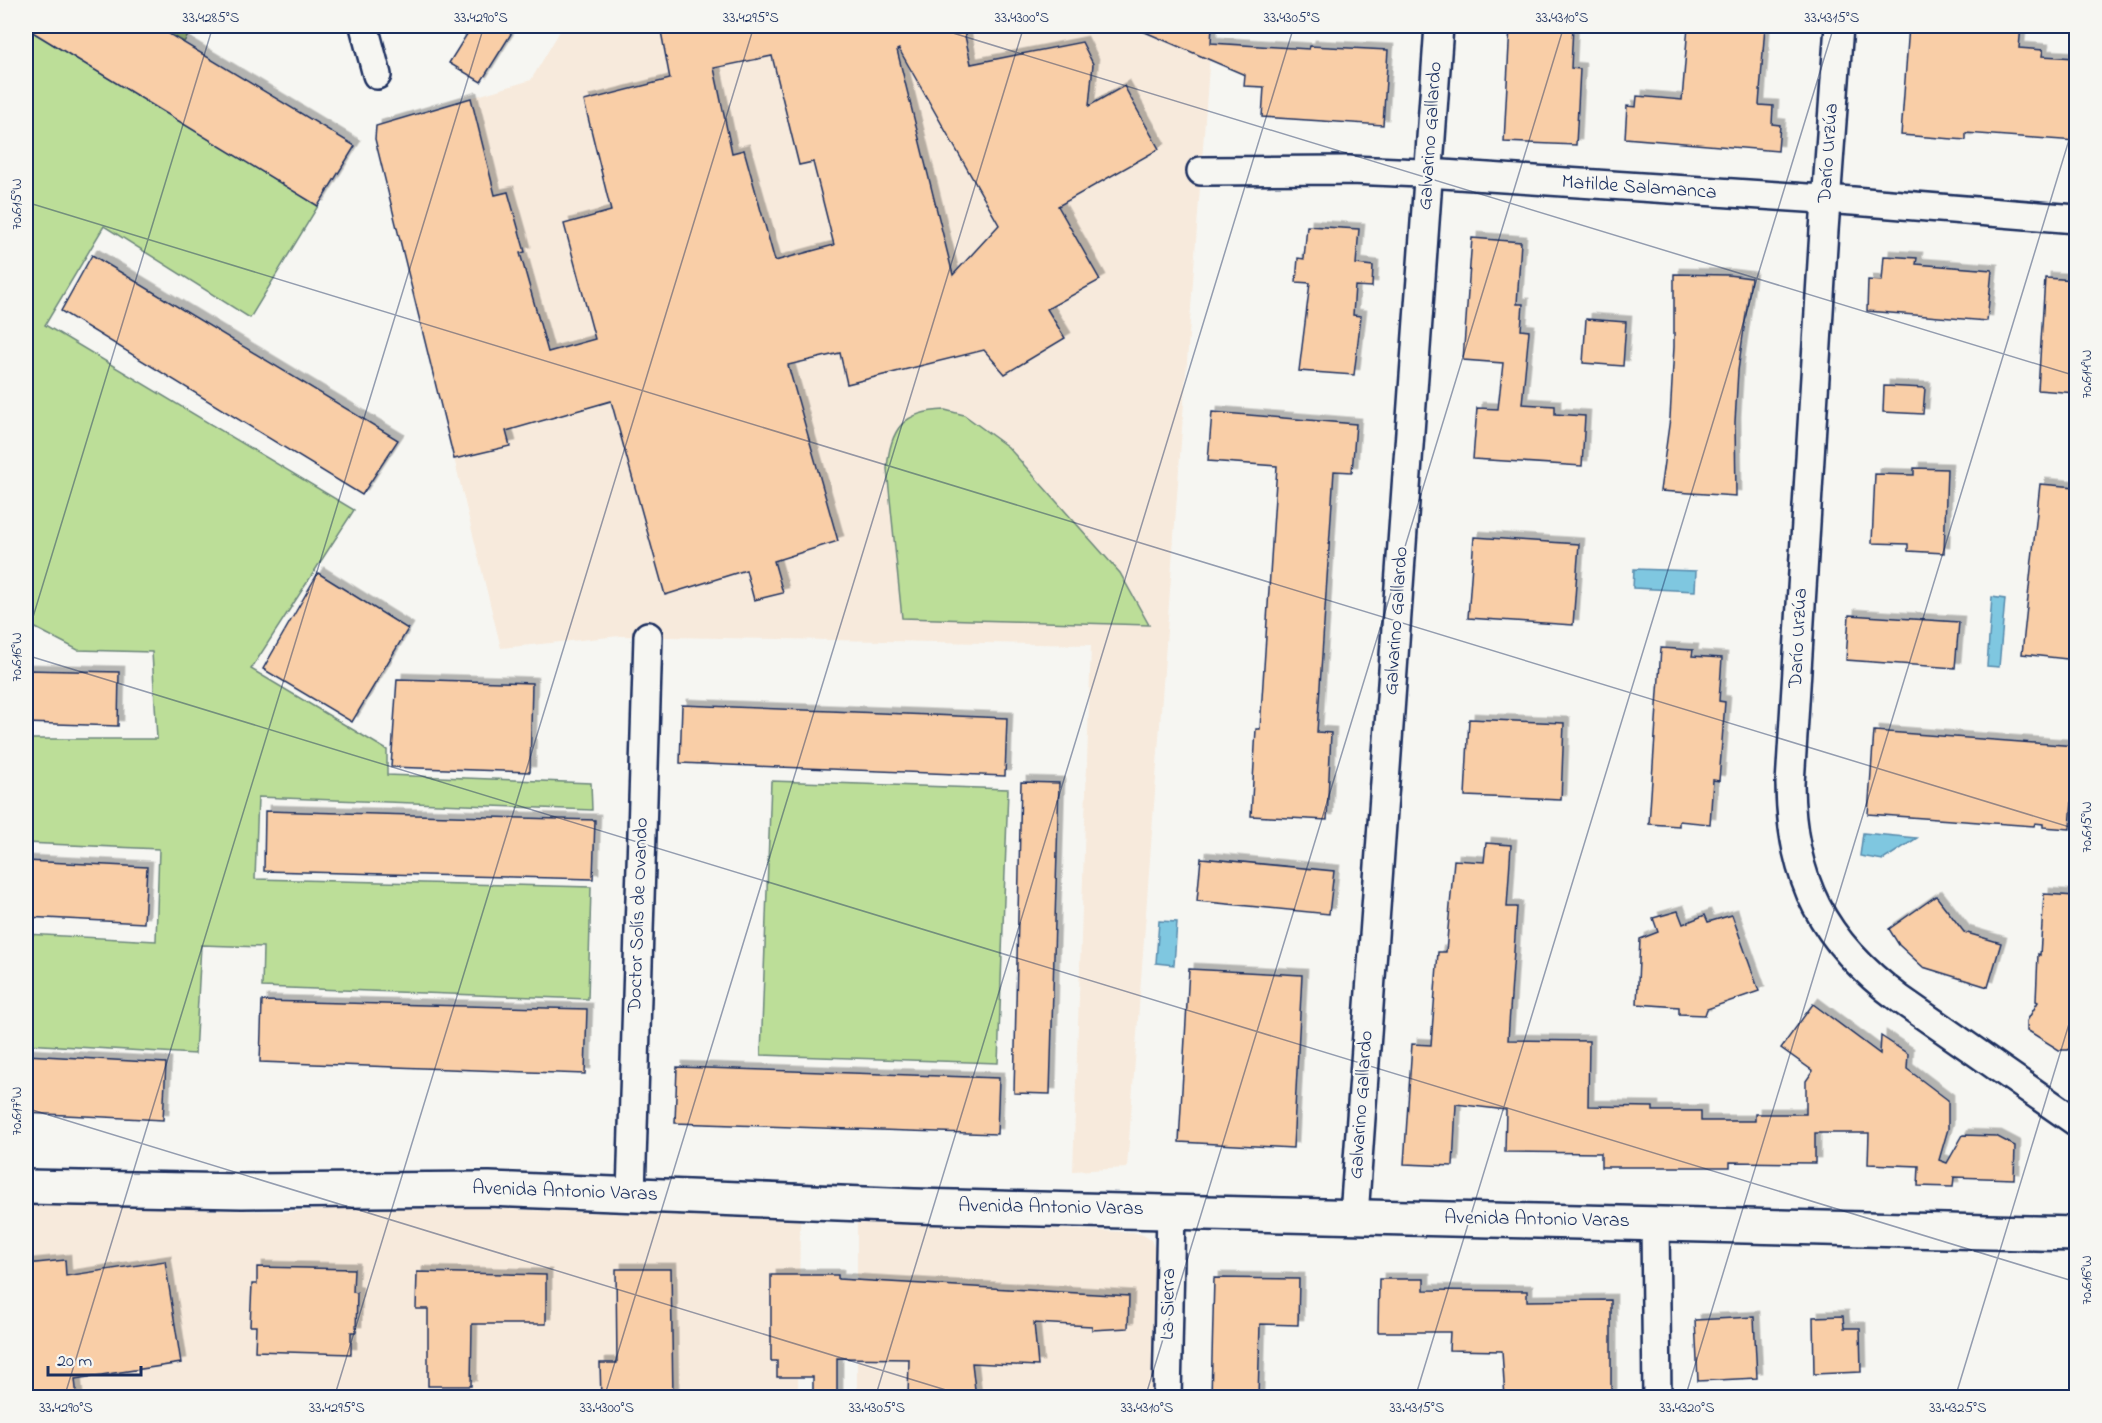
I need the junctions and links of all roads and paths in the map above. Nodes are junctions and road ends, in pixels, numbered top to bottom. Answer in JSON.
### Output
{"nodes":[{"id":1,"x":364,"y":26,"type":"edge"},
{"id":2,"x":1439,"y":26,"type":"edge"},
{"id":3,"x":1839,"y":26,"type":"edge"},
{"id":4,"x":377,"y":75,"type":"dead end"},
{"id":5,"x":1202,"y":171,"type":"dead end"},
{"id":6,"x":1428,"y":173,"type":"junction"},
{"id":7,"x":1826,"y":200,"type":"junction"},
{"id":8,"x":2076,"y":219,"type":"edge"},
{"id":9,"x":648,"y":636,"type":"dead end"},
{"id":10,"x":2076,"y":1122,"type":"edge"},
{"id":11,"x":26,"y":1187,"type":"edge"},
{"id":12,"x":631,"y":1194,"type":"junction"},
{"id":13,"x":1171,"y":1210,"type":"junction"},
{"id":14,"x":1354,"y":1215,"type":"junction"},
{"id":15,"x":1655,"y":1223,"type":"junction"},
{"id":16,"x":2076,"y":1234,"type":"edge"},
{"id":17,"x":1167,"y":1398,"type":"edge"},
{"id":18,"x":1657,"y":1398,"type":"edge"}],
"edges":[{"from":1,"to":4,"type":"street"},
{"from":2,"to":6,"type":"street","name":"Galvarino Gallardo"},
{"from":3,"to":7,"type":"street","name":"Darío Urzúa"},
{"from":5,"to":6,"type":"street","name":"Matilde Salamanca"},
{"from":6,"to":7,"type":"street","name":"Matilde Salamanca"},
{"from":6,"to":14,"type":"street","name":"Galvarino Gallardo"},
{"from":7,"to":8,"type":"street","name":"Matilde Salamanca"},
{"from":7,"to":10,"type":"street","name":"Darío Urzúa"},
{"from":9,"to":12,"type":"street","name":"Doctor Solís de Ovando"},
{"from":11,"to":12,"type":"main road","name":"Avenida Antonio Varas"},
{"from":12,"to":13,"type":"main road","name":"Avenida Antonio Varas"},
{"from":13,"to":14,"type":"main road","name":"Avenida Antonio Varas"},
{"from":13,"to":17,"type":"street","name":"La Sierra"},
{"from":14,"to":15,"type":"main road","name":"Avenida Antonio Varas"},
{"from":15,"to":16,"type":"main road","name":"Avenida Antonio Varas"},
{"from":15,"to":18,"type":"street"}]}
